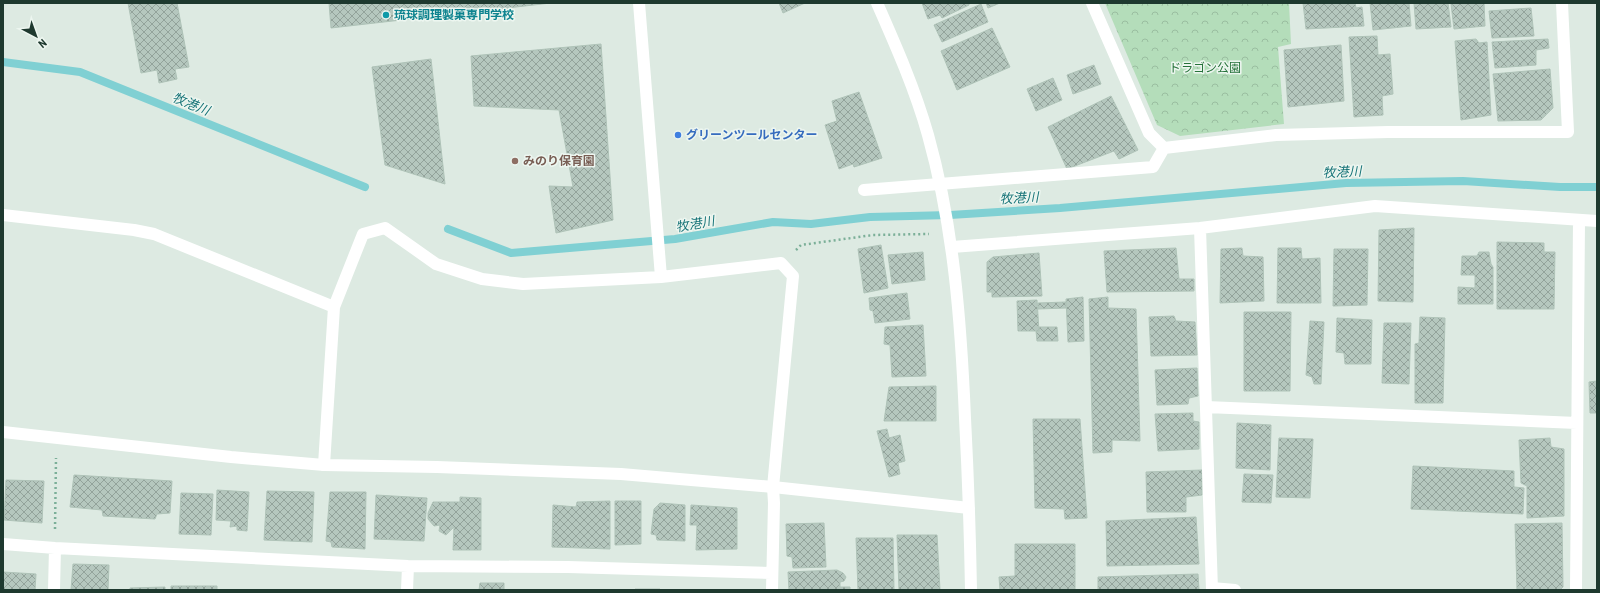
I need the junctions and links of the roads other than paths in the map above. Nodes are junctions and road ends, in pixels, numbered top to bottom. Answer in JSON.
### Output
{"nodes":[{"id":1,"x":639,"y":3,"type":"edge"},
{"id":2,"x":877,"y":3,"type":"edge"},
{"id":3,"x":1092,"y":3,"type":"edge"},
{"id":4,"x":1562,"y":3,"type":"edge"},
{"id":5,"x":1164,"y":148,"type":"junction"},
{"id":6,"x":864,"y":190,"type":"dead end"},
{"id":7,"x":941,"y":190,"type":"junction"},
{"id":8,"x":3,"y":215,"type":"edge"},
{"id":9,"x":1579,"y":221,"type":"junction"},
{"id":10,"x":1597,"y":221,"type":"edge"},
{"id":11,"x":1200,"y":228,"type":"junction"},
{"id":12,"x":952,"y":247,"type":"junction"},
{"id":13,"x":660,"y":277,"type":"junction"},
{"id":14,"x":334,"y":307,"type":"junction"},
{"id":15,"x":1206,"y":407,"type":"junction"},
{"id":16,"x":1577,"y":423,"type":"junction"},
{"id":17,"x":3,"y":432,"type":"edge"},
{"id":18,"x":324,"y":465,"type":"junction"},
{"id":19,"x":773,"y":488,"type":"junction"},
{"id":20,"x":969,"y":508,"type":"junction"},
{"id":21,"x":3,"y":544,"type":"edge"},
{"id":22,"x":55,"y":548,"type":"junction"},
{"id":23,"x":408,"y":566,"type":"junction"},
{"id":24,"x":772,"y":573,"type":"junction"},
{"id":25,"x":1212,"y":589,"type":"edge"},
{"id":26,"x":54,"y":590,"type":"edge"},
{"id":27,"x":407,"y":590,"type":"edge"},
{"id":28,"x":772,"y":590,"type":"edge"},
{"id":29,"x":972,"y":590,"type":"edge"},
{"id":30,"x":1235,"y":590,"type":"edge"},
{"id":31,"x":1576,"y":590,"type":"edge"}],
"edges":[{"from":1,"to":13,"type":"street"},
{"from":2,"to":7,"type":"street"},
{"from":3,"to":5,"type":"street"},
{"from":4,"to":5,"type":"street"},
{"from":5,"to":7,"type":"street"},
{"from":6,"to":7,"type":"street"},
{"from":7,"to":12,"type":"street"},
{"from":8,"to":14,"type":"street"},
{"from":9,"to":10,"type":"street"},
{"from":9,"to":11,"type":"street"},
{"from":9,"to":16,"type":"street"},
{"from":11,"to":12,"type":"street"},
{"from":11,"to":15,"type":"street"},
{"from":12,"to":20,"type":"street"},
{"from":13,"to":14,"type":"street"},
{"from":13,"to":19,"type":"street"},
{"from":14,"to":18,"type":"street"},
{"from":15,"to":16,"type":"street"},
{"from":15,"to":25,"type":"street"},
{"from":16,"to":31,"type":"street"},
{"from":17,"to":18,"type":"street"},
{"from":18,"to":19,"type":"street"},
{"from":19,"to":20,"type":"street"},
{"from":19,"to":24,"type":"street"},
{"from":20,"to":29,"type":"street"},
{"from":21,"to":22,"type":"street"},
{"from":22,"to":23,"type":"street"},
{"from":22,"to":26,"type":"street"},
{"from":23,"to":24,"type":"street"},
{"from":23,"to":27,"type":"street"},
{"from":24,"to":28,"type":"street"},
{"from":25,"to":30,"type":"street"}]}
